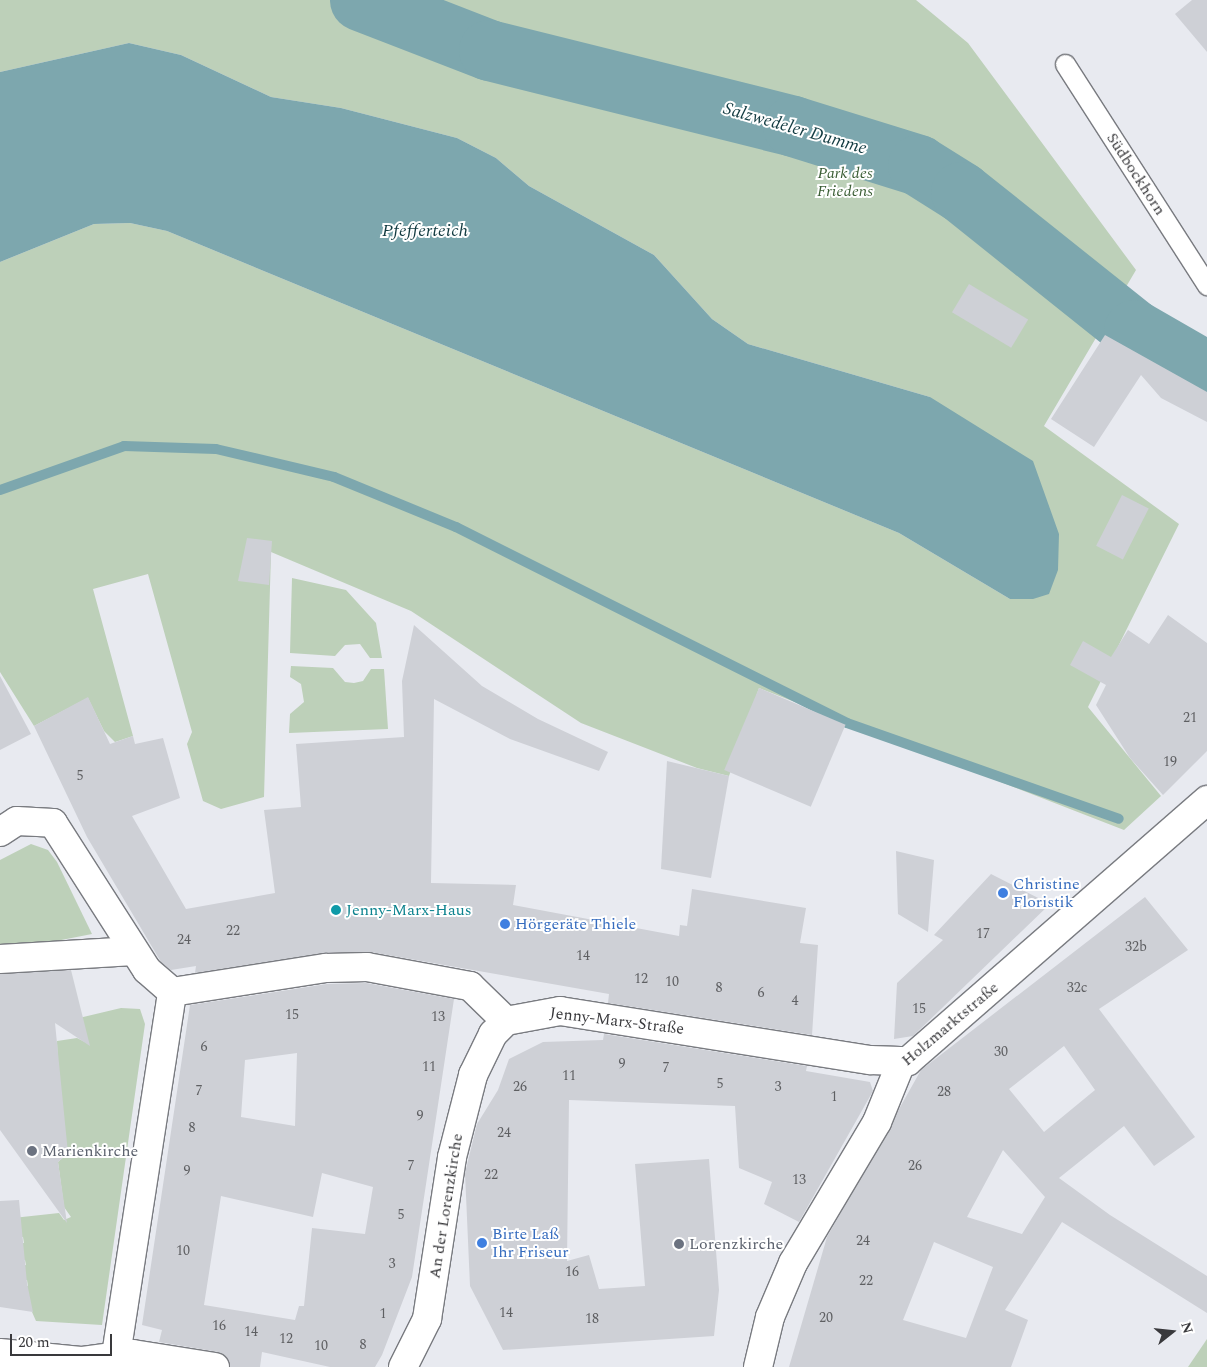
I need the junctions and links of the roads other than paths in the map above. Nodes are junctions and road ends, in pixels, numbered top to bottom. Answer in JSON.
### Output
{"nodes":[{"id":1,"x":1065,"y":64,"type":"dead end"},
{"id":2,"x":1207,"y":284,"type":"edge"},
{"id":3,"x":1207,"y":800,"type":"edge"},
{"id":4,"x":0,"y":832,"type":"edge"},
{"id":5,"x":134,"y":951,"type":"junction"},
{"id":6,"x":0,"y":959,"type":"edge"},
{"id":7,"x":172,"y":992,"type":"junction"},
{"id":8,"x":506,"y":1021,"type":"junction"},
{"id":9,"x":901,"y":1063,"type":"junction"},
{"id":10,"x":0,"y":1353,"type":"edge"},
{"id":11,"x":127,"y":1359,"type":"edge"},
{"id":12,"x":215,"y":1367,"type":"edge"},
{"id":13,"x":403,"y":1367,"type":"edge"},
{"id":14,"x":758,"y":1367,"type":"edge"}],
"edges":[{"from":1,"to":2,"type":"lane","name":"Südbockhorn"},
{"from":3,"to":9,"type":"street","name":"Holzmarktstraße"},
{"from":4,"to":5,"type":"street"},
{"from":5,"to":6,"type":"street"},
{"from":5,"to":7,"type":"street"},
{"from":7,"to":8,"type":"street"},
{"from":7,"to":11,"type":"street"},
{"from":8,"to":9,"type":"street","name":"Jenny-Marx-Straße"},
{"from":8,"to":13,"type":"street","name":"An der Lorenzkirche"},
{"from":9,"to":14,"type":"street","name":"Holzmarktstraße"},
{"from":10,"to":11,"type":"street"},
{"from":11,"to":12,"type":"street"}]}
